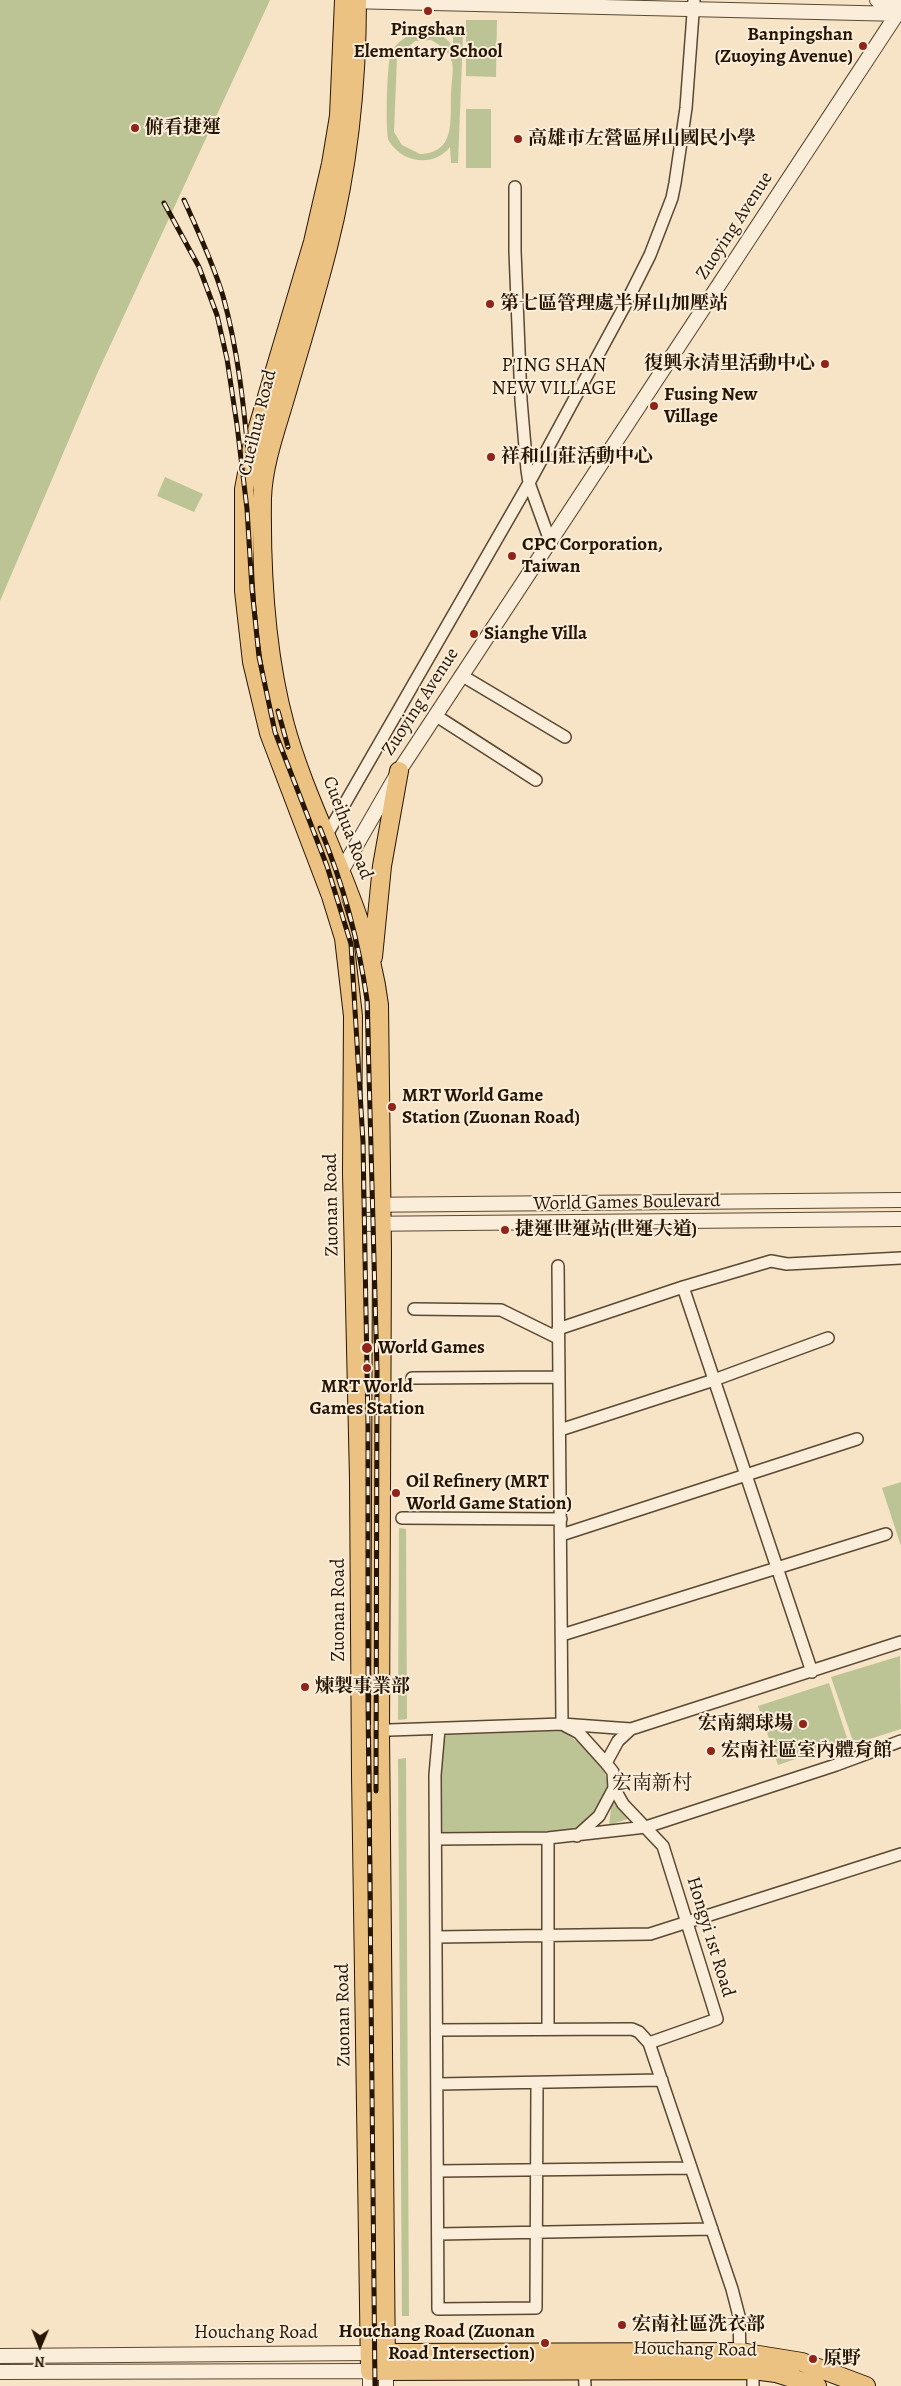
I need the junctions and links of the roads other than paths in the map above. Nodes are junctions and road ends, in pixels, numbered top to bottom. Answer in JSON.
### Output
{"nodes":[{"id":1,"x":877,"y":0,"type":"edge"},
{"id":2,"x":351,"y":1,"type":"edge"},
{"id":3,"x":549,"y":3,"type":"edge"},
{"id":4,"x":694,"y":4,"type":"edge"},
{"id":5,"x":764,"y":5,"type":"edge"},
{"id":6,"x":900,"y":9,"type":"edge"},
{"id":7,"x":515,"y":187,"type":"dead end"},
{"id":8,"x":529,"y":483,"type":"junction"},
{"id":9,"x":550,"y":541,"type":"junction"},
{"id":10,"x":461,"y":675,"type":"junction"},
{"id":11,"x":435,"y":715,"type":"junction"},
{"id":12,"x":565,"y":737,"type":"dead end"},
{"id":13,"x":398,"y":771,"type":"junction"},
{"id":14,"x":536,"y":780,"type":"dead end"},
{"id":15,"x":327,"y":834,"type":"junction"},
{"id":16,"x":315,"y":854,"type":"junction"},
{"id":17,"x":342,"y":870,"type":"junction"},
{"id":18,"x":332,"y":896,"type":"junction"},
{"id":19,"x":372,"y":965,"type":"junction"},
{"id":20,"x":901,"y":1200,"type":"edge"},
{"id":21,"x":352,"y":1205,"type":"junction"},
{"id":22,"x":380,"y":1205,"type":"junction"},
{"id":23,"x":901,"y":1219,"type":"edge"},
{"id":24,"x":353,"y":1224,"type":"junction"},
{"id":25,"x":381,"y":1224,"type":"junction"},
{"id":26,"x":901,"y":1258,"type":"edge"},
{"id":27,"x":558,"y":1266,"type":"dead end"},
{"id":28,"x":683,"y":1287,"type":"junction"},
{"id":29,"x":414,"y":1309,"type":"dead end"},
{"id":30,"x":558,"y":1334,"type":"junction"},
{"id":31,"x":828,"y":1338,"type":"dead end"},
{"id":32,"x":559,"y":1377,"type":"junction"},
{"id":33,"x":412,"y":1378,"type":"dead end"},
{"id":34,"x":714,"y":1380,"type":"junction"},
{"id":35,"x":560,"y":1430,"type":"junction"},
{"id":36,"x":856,"y":1439,"type":"dead end"},
{"id":37,"x":746,"y":1476,"type":"junction"},
{"id":38,"x":402,"y":1518,"type":"dead end"},
{"id":39,"x":561,"y":1519,"type":"junction"},
{"id":40,"x":886,"y":1534,"type":"dead end"},
{"id":41,"x":561,"y":1535,"type":"junction"},
{"id":42,"x":776,"y":1567,"type":"junction"},
{"id":43,"x":562,"y":1635,"type":"junction"},
{"id":44,"x":901,"y":1642,"type":"edge"},
{"id":45,"x":812,"y":1672,"type":"junction"},
{"id":46,"x":562,"y":1724,"type":"junction"},
{"id":47,"x":439,"y":1729,"type":"junction"},
{"id":48,"x":631,"y":1729,"type":"junction"},
{"id":49,"x":380,"y":1730,"type":"junction"},
{"id":50,"x":361,"y":1731,"type":"junction"},
{"id":51,"x":901,"y":1741,"type":"edge"},
{"id":52,"x":606,"y":1763,"type":"junction"},
{"id":53,"x":614,"y":1788,"type":"junction"},
{"id":54,"x":646,"y":1827,"type":"junction"},
{"id":55,"x":577,"y":1836,"type":"junction"},
{"id":56,"x":548,"y":1838,"type":"junction"},
{"id":57,"x":437,"y":1839,"type":"junction"},
{"id":58,"x":901,"y":1854,"type":"edge"},
{"id":59,"x":688,"y":1921,"type":"junction"},
{"id":60,"x":548,"y":1936,"type":"junction"},
{"id":61,"x":437,"y":1937,"type":"junction"},
{"id":62,"x":548,"y":2029,"type":"junction"},
{"id":63,"x":438,"y":2030,"type":"junction"},
{"id":64,"x":649,"y":2043,"type":"junction"},
{"id":65,"x":662,"y":2080,"type":"junction"},
{"id":66,"x":537,"y":2083,"type":"junction"},
{"id":67,"x":438,"y":2084,"type":"junction"},
{"id":68,"x":691,"y":2168,"type":"junction"},
{"id":69,"x":536,"y":2170,"type":"junction"},
{"id":70,"x":438,"y":2171,"type":"junction"},
{"id":71,"x":712,"y":2229,"type":"junction"},
{"id":72,"x":536,"y":2232,"type":"junction"},
{"id":73,"x":439,"y":2234,"type":"junction"},
{"id":74,"x":378,"y":2353,"type":"junction"},
{"id":75,"x":584,"y":2353,"type":"junction"},
{"id":76,"x":0,"y":2356,"type":"edge"},
{"id":77,"x":747,"y":2366,"type":"edge"},
{"id":78,"x":0,"y":2372,"type":"edge"},
{"id":79,"x":585,"y":2378,"type":"edge"},
{"id":80,"x":378,"y":2379,"type":"edge"},
{"id":81,"x":817,"y":2386,"type":"edge"},
{"id":82,"x":866,"y":2386,"type":"edge"}],
"edges":[{"from":1,"to":6,"type":"street"},
{"from":2,"to":3,"type":"street"},
{"from":2,"to":15,"type":"main road","name":"Cueihua Road"},
{"from":2,"to":16,"type":"main road","name":"Cueihua Road"},
{"from":3,"to":4,"type":"street"},
{"from":4,"to":5,"type":"street"},
{"from":4,"to":8,"type":"street"},
{"from":5,"to":6,"type":"street"},
{"from":6,"to":9,"type":"street","name":"Zuoying Avenue"},
{"from":7,"to":8,"type":"street"},
{"from":8,"to":9,"type":"street"},
{"from":8,"to":15,"type":"street"},
{"from":9,"to":10,"type":"street","name":"Zuoying Avenue"},
{"from":10,"to":11,"type":"street","name":"Zuoying Avenue"},
{"from":10,"to":12,"type":"street"},
{"from":11,"to":13,"type":"street","name":"Zuoying Avenue"},
{"from":11,"to":14,"type":"street"},
{"from":13,"to":17,"type":"street","name":"Zuoying Avenue"},
{"from":13,"to":19,"type":"main road"},
{"from":15,"to":16,"type":"street"},
{"from":15,"to":17,"type":"main road","name":"Cueihua Road"},
{"from":16,"to":18,"type":"main road","name":"Cueihua Road"},
{"from":17,"to":18,"type":"street","name":"Zuoying Avenue"},
{"from":17,"to":19,"type":"main road","name":"Cueihua Road"},
{"from":18,"to":21,"type":"main road","name":"Zuonan Road"},
{"from":19,"to":22,"type":"main road","name":"Zuonan Road"},
{"from":20,"to":22,"type":"street","name":"World Games Boulevard"},
{"from":21,"to":22,"type":"street","name":"World Games Boulevard"},
{"from":21,"to":24,"type":"main road","name":"Zuonan Road"},
{"from":22,"to":25,"type":"main road","name":"Zuonan Road"},
{"from":23,"to":25,"type":"street","name":"World Games Boulevard"},
{"from":24,"to":25,"type":"street","name":"World Games Boulevard"},
{"from":24,"to":50,"type":"main road","name":"Zuonan Road"},
{"from":25,"to":49,"type":"main road","name":"Zuonan Road"},
{"from":26,"to":28,"type":"street"},
{"from":27,"to":30,"type":"street"},
{"from":28,"to":30,"type":"street"},
{"from":28,"to":34,"type":"street"},
{"from":29,"to":30,"type":"street"},
{"from":30,"to":32,"type":"street"},
{"from":31,"to":34,"type":"street"},
{"from":32,"to":33,"type":"street"},
{"from":32,"to":35,"type":"street"},
{"from":34,"to":35,"type":"street"},
{"from":34,"to":37,"type":"street"},
{"from":35,"to":39,"type":"street"},
{"from":36,"to":37,"type":"street"},
{"from":37,"to":41,"type":"street"},
{"from":37,"to":42,"type":"street"},
{"from":38,"to":39,"type":"street"},
{"from":39,"to":41,"type":"street"},
{"from":40,"to":42,"type":"street"},
{"from":41,"to":43,"type":"street"},
{"from":42,"to":43,"type":"street"},
{"from":42,"to":45,"type":"street"},
{"from":43,"to":46,"type":"street"},
{"from":44,"to":45,"type":"street"},
{"from":45,"to":48,"type":"street"},
{"from":46,"to":47,"type":"street"},
{"from":46,"to":48,"type":"street"},
{"from":46,"to":52,"type":"street","name":"Hongyi 1st Road"},
{"from":47,"to":49,"type":"street"},
{"from":47,"to":57,"type":"street"},
{"from":48,"to":52,"type":"street"},
{"from":49,"to":50,"type":"street"},
{"from":49,"to":74,"type":"main road","name":"Zuonan Road"},
{"from":50,"to":74,"type":"main road","name":"Zuonan Road"},
{"from":51,"to":54,"type":"street"},
{"from":52,"to":53,"type":"street","name":"Hongyi 1st Road"},
{"from":53,"to":54,"type":"street","name":"Hongyi 1st Road"},
{"from":53,"to":55,"type":"street"},
{"from":54,"to":55,"type":"street"},
{"from":54,"to":59,"type":"street","name":"Hongyi 1st Road"},
{"from":55,"to":56,"type":"street"},
{"from":56,"to":57,"type":"street"},
{"from":56,"to":60,"type":"street"},
{"from":57,"to":61,"type":"street"},
{"from":58,"to":59,"type":"street"},
{"from":59,"to":60,"type":"street"},
{"from":59,"to":64,"type":"street","name":"Hongyi 1st Road"},
{"from":60,"to":61,"type":"street"},
{"from":60,"to":62,"type":"street"},
{"from":61,"to":63,"type":"street"},
{"from":62,"to":63,"type":"street"},
{"from":62,"to":64,"type":"street"},
{"from":63,"to":67,"type":"street"},
{"from":64,"to":65,"type":"street"},
{"from":65,"to":66,"type":"street"},
{"from":65,"to":68,"type":"street"},
{"from":66,"to":67,"type":"street"},
{"from":66,"to":69,"type":"street"},
{"from":67,"to":70,"type":"street"},
{"from":68,"to":69,"type":"street"},
{"from":68,"to":71,"type":"street"},
{"from":69,"to":70,"type":"street"},
{"from":69,"to":72,"type":"street"},
{"from":70,"to":73,"type":"street"},
{"from":71,"to":72,"type":"street"},
{"from":71,"to":77,"type":"street"},
{"from":72,"to":73,"type":"street"},
{"from":72,"to":73,"type":"street"},
{"from":74,"to":75,"type":"main road","name":"Houchang Road"},
{"from":74,"to":76,"type":"street","name":"Houchang Road"},
{"from":74,"to":80,"type":"main road","name":"Zuonan Road"},
{"from":75,"to":77,"type":"main road","name":"Houchang Road"},
{"from":75,"to":79,"type":"street"},
{"from":77,"to":79,"type":"main road","name":"Houchang Road"},
{"from":77,"to":81,"type":"main road","name":"Houchang Road"},
{"from":77,"to":82,"type":"main road","name":"Houchang Road"},
{"from":78,"to":80,"type":"street","name":"Houchang Road"},
{"from":79,"to":80,"type":"main road","name":"Houchang Road"}]}
